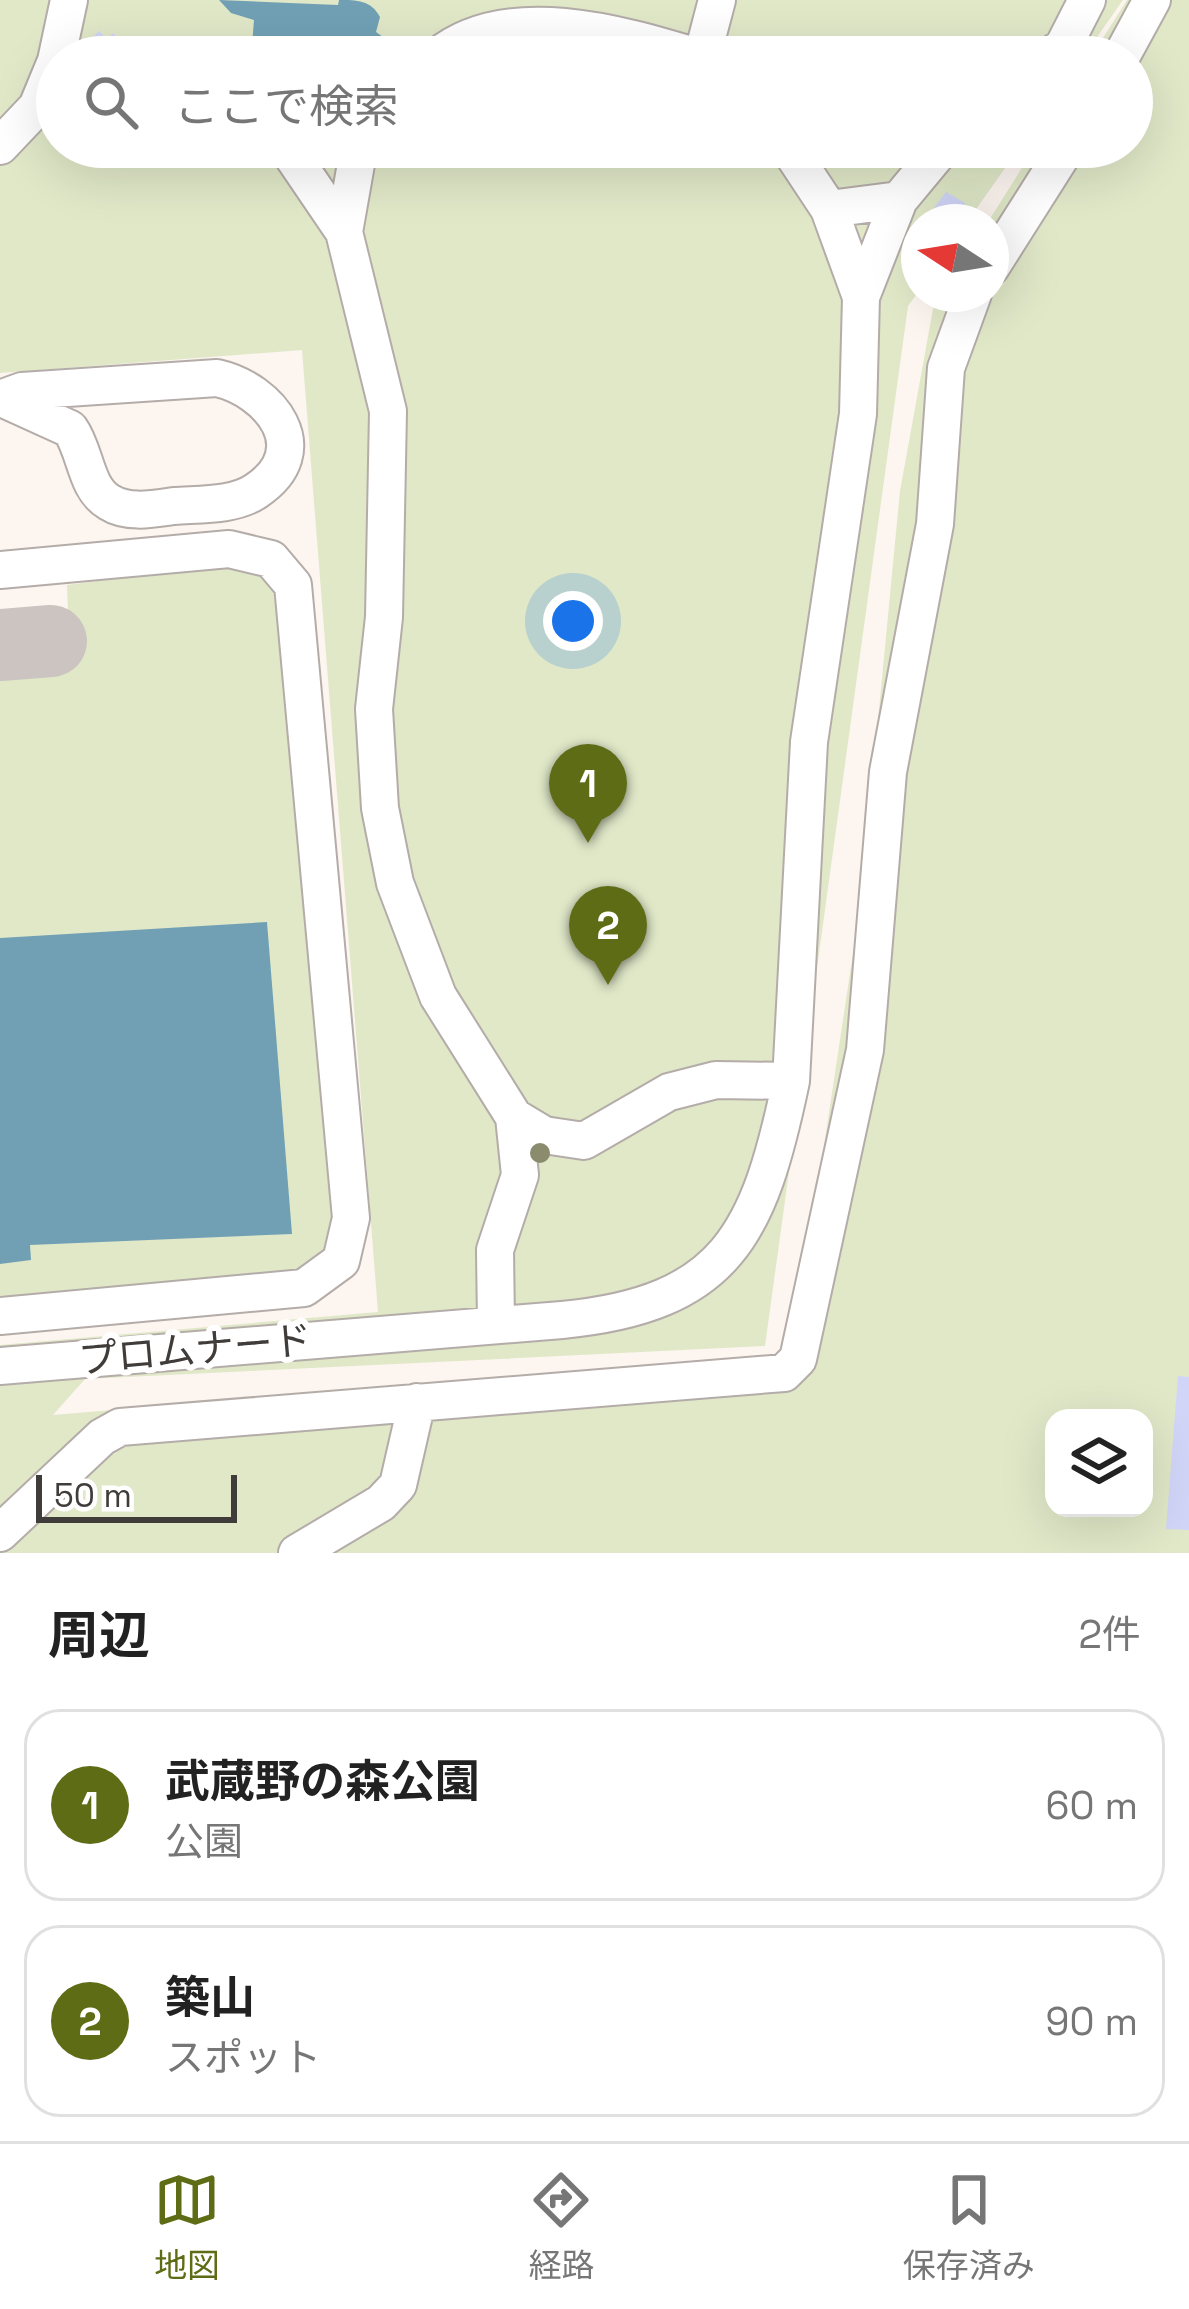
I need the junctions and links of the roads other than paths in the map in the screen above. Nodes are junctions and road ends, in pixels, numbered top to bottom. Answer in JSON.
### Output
{"nodes":[{"id":1,"x":69,"y":0,"type":"edge"},
{"id":2,"x":717,"y":0,"type":"edge"},
{"id":3,"x":1087,"y":0,"type":"edge"},
{"id":4,"x":1152,"y":0,"type":"edge"},
{"id":5,"x":61,"y":36,"type":"edge"},
{"id":6,"x":486,"y":36,"type":"edge"},
{"id":7,"x":627,"y":36,"type":"edge"},
{"id":8,"x":706,"y":36,"type":"edge"},
{"id":9,"x":1069,"y":36,"type":"edge"},
{"id":10,"x":1132,"y":36,"type":"edge"},
{"id":11,"x":36,"y":117,"type":"edge"},
{"id":12,"x":0,"y":146,"type":"edge"},
{"id":13,"x":305,"y":168,"type":"edge"},
{"id":14,"x":355,"y":168,"type":"edge"},
{"id":15,"x":802,"y":168,"type":"edge"},
{"id":16,"x":926,"y":168,"type":"edge"},
{"id":17,"x":1054,"y":168,"type":"edge"},
{"id":18,"x":899,"y":200,"type":"junction"},
{"id":19,"x":829,"y":209,"type":"junction"},
{"id":20,"x":344,"y":232,"type":"junction"},
{"id":21,"x":1009,"y":239,"type":"edge"},
{"id":22,"x":861,"y":296,"type":"junction"},
{"id":23,"x":967,"y":312,"type":"edge"},
{"id":24,"x":2,"y":399,"type":"edge"},
{"id":25,"x":106,"y":501,"type":"junction"},
{"id":26,"x":100,"y":561,"type":"junction"},
{"id":27,"x":0,"y":571,"type":"edge"},
{"id":28,"x":791,"y":1081,"type":"junction"},
{"id":29,"x":514,"y":1117,"type":"junction"},
{"id":30,"x":584,"y":1141,"type":"junction"},
{"id":31,"x":517,"y":1197,"type":"junction"},
{"id":32,"x":0,"y":1316,"type":"edge"},
{"id":33,"x":496,"y":1324,"type":"junction"},
{"id":34,"x":0,"y":1366,"type":"edge"},
{"id":35,"x":417,"y":1402,"type":"junction"},
{"id":36,"x":0,"y":1533,"type":"edge"},
{"id":37,"x":297,"y":1553,"type":"edge"}],
"edges":[{"from":1,"to":5,"type":"street"},
{"from":2,"to":8,"type":"street"},
{"from":3,"to":9,"type":"street"},
{"from":4,"to":10,"type":"street"},
{"from":6,"to":7,"type":"street"},
{"from":11,"to":12,"type":"street"},
{"from":13,"to":20,"type":"street"},
{"from":14,"to":20,"type":"street"},
{"from":15,"to":19,"type":"street"},
{"from":16,"to":18,"type":"street"},
{"from":17,"to":21,"type":"street"},
{"from":18,"to":19,"type":"street"},
{"from":18,"to":22,"type":"street"},
{"from":19,"to":22,"type":"street"},
{"from":20,"to":29,"type":"street"},
{"from":22,"to":28,"type":"street","name":"プロムナード"},
{"from":23,"to":35,"type":"street"},
{"from":24,"to":25,"type":"street"},
{"from":24,"to":25,"type":"street"},
{"from":25,"to":26,"type":"street"},
{"from":26,"to":27,"type":"street"},
{"from":26,"to":32,"type":"street"},
{"from":28,"to":30,"type":"street"},
{"from":28,"to":33,"type":"street","name":"プロムナード"},
{"from":29,"to":30,"type":"street"},
{"from":29,"to":31,"type":"street"},
{"from":30,"to":31,"type":"street"},
{"from":31,"to":33,"type":"street"},
{"from":33,"to":34,"type":"street","name":"プロムナード"},
{"from":35,"to":36,"type":"street"},
{"from":35,"to":37,"type":"street"}]}
